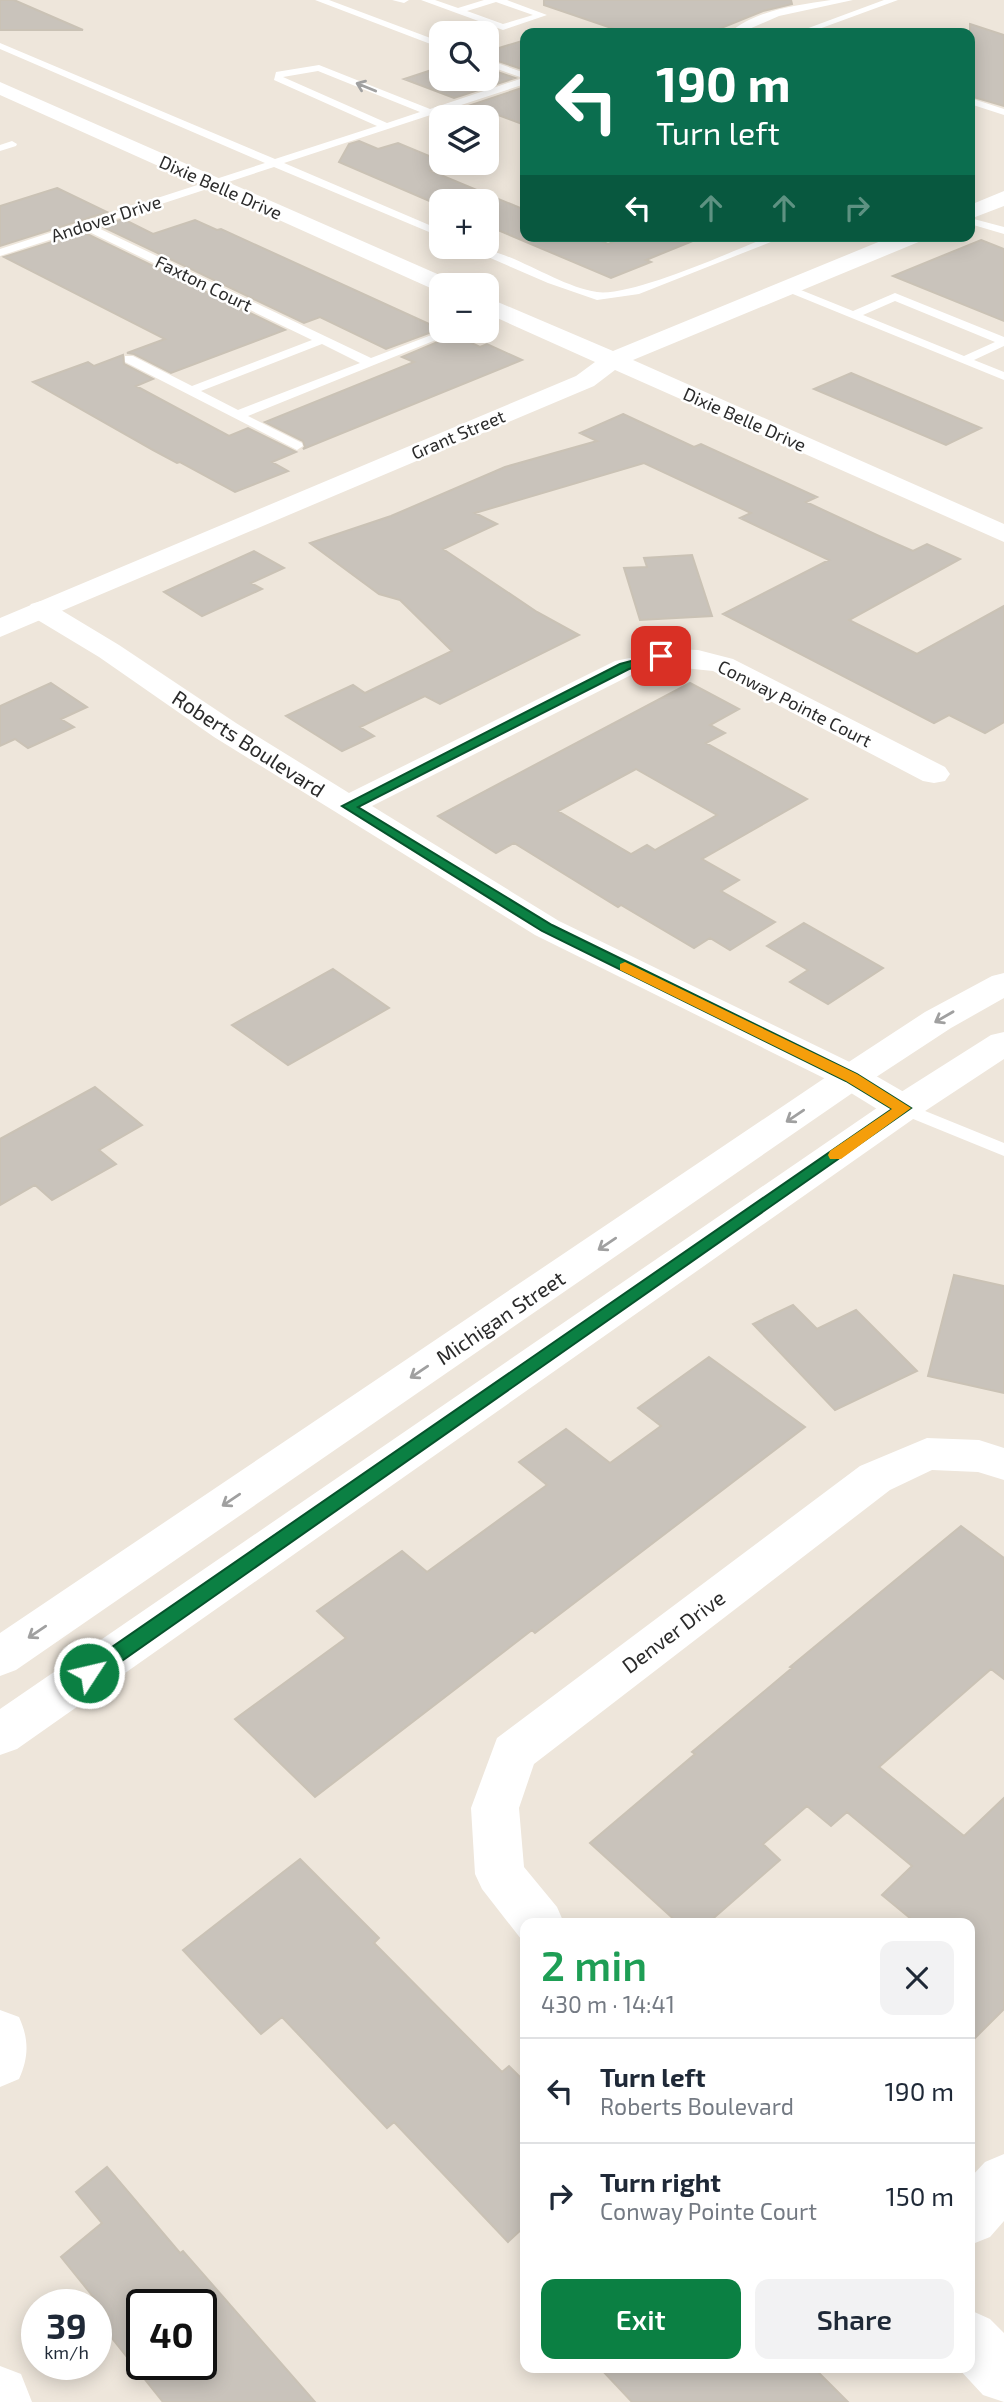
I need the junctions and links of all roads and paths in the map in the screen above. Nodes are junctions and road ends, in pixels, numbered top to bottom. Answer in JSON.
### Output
{"nodes":[{"id":1,"x":320,"y":0,"type":"edge"},
{"id":2,"x":397,"y":0,"type":"edge"},
{"id":3,"x":404,"y":0,"type":"edge"},
{"id":4,"x":426,"y":0,"type":"edge"},
{"id":5,"x":496,"y":0,"type":"edge"},
{"id":6,"x":792,"y":0,"type":"edge"},
{"id":7,"x":848,"y":0,"type":"edge"},
{"id":8,"x":893,"y":0,"type":"edge"},
{"id":9,"x":812,"y":7,"type":"junction"},
{"id":10,"x":457,"y":11,"type":"junction"},
{"id":11,"x":741,"y":28,"type":"edge"},
{"id":12,"x":814,"y":28,"type":"edge"},
{"id":13,"x":429,"y":41,"type":"edge"},
{"id":14,"x":0,"y":46,"type":"edge"},
{"id":15,"x":499,"y":67,"type":"edge"},
{"id":16,"x":520,"y":76,"type":"edge"},
{"id":17,"x":520,"y":80,"type":"edge"},
{"id":18,"x":0,"y":88,"type":"edge"},
{"id":19,"x":975,"y":103,"type":"edge"},
{"id":20,"x":449,"y":105,"type":"edge"},
{"id":21,"x":429,"y":112,"type":"joint"},
{"id":22,"x":1004,"y":112,"type":"edge"},
{"id":23,"x":386,"y":126,"type":"junction"},
{"id":24,"x":12,"y":144,"type":"dead end"},
{"id":25,"x":0,"y":148,"type":"edge"},
{"id":26,"x":275,"y":162,"type":"junction"},
{"id":27,"x":212,"y":183,"type":"junction"},
{"id":28,"x":1004,"y":198,"type":"edge"},
{"id":29,"x":975,"y":211,"type":"edge"},
{"id":30,"x":975,"y":223,"type":"edge"},
{"id":31,"x":85,"y":226,"type":"junction"},
{"id":32,"x":429,"y":229,"type":"edge"},
{"id":33,"x":1004,"y":232,"type":"edge"},
{"id":34,"x":765,"y":242,"type":"edge"},
{"id":35,"x":898,"y":242,"type":"edge"},
{"id":36,"x":0,"y":253,"type":"edge"},
{"id":37,"x":499,"y":259,"type":"edge"},
{"id":38,"x":429,"y":279,"type":"edge"},
{"id":39,"x":787,"y":288,"type":"junction"},
{"id":40,"x":499,"y":310,"type":"edge"},
{"id":41,"x":853,"y":315,"type":"junction"},
{"id":42,"x":323,"y":340,"type":"junction"},
{"id":43,"x":429,"y":340,"type":"edge"},
{"id":44,"x":1004,"y":341,"type":"edge"},
{"id":45,"x":128,"y":359,"type":"dead end"},
{"id":46,"x":613,"y":360,"type":"junction"},
{"id":47,"x":964,"y":360,"type":"junction"},
{"id":48,"x":371,"y":363,"type":"junction"},
{"id":49,"x":1004,"y":376,"type":"edge"},
{"id":50,"x":191,"y":391,"type":"junction"},
{"id":51,"x":238,"y":415,"type":"junction"},
{"id":52,"x":297,"y":446,"type":"dead end"},
{"id":53,"x":1004,"y":534,"type":"edge"},
{"id":54,"x":41,"y":610,"type":"junction"},
{"id":55,"x":0,"y":628,"type":"edge"},
{"id":56,"x":934,"y":775,"type":"dead end"},
{"id":57,"x":348,"y":806,"type":"junction"},
{"id":58,"x":1004,"y":984,"type":"edge"},
{"id":59,"x":1004,"y":1044,"type":"edge"},
{"id":60,"x":852,"y":1077,"type":"junction"},
{"id":61,"x":903,"y":1108,"type":"junction"},
{"id":62,"x":1004,"y":1150,"type":"edge"},
{"id":63,"x":1004,"y":1464,"type":"edge"},
{"id":64,"x":0,"y":1657,"type":"edge"},
{"id":65,"x":0,"y":1735,"type":"edge"},
{"id":66,"x":535,"y":1918,"type":"edge"},
{"id":67,"x":0,"y":2034,"type":"edge"},
{"id":68,"x":0,"y":2062,"type":"edge"},
{"id":69,"x":1004,"y":2181,"type":"edge"},
{"id":70,"x":975,"y":2213,"type":"edge"},
{"id":71,"x":975,"y":2344,"type":"edge"},
{"id":72,"x":1004,"y":2374,"type":"edge"},
{"id":73,"x":0,"y":2395,"type":"edge"},
{"id":74,"x":3,"y":2402,"type":"edge"}],
"edges":[{"from":1,"to":13,"type":"lane"},
{"from":2,"to":3,"type":"lane"},
{"from":4,"to":10,"type":"lane"},
{"from":5,"to":10,"type":"lane"},
{"from":5,"to":10,"type":"lane"},
{"from":6,"to":9,"type":"lane"},
{"from":7,"to":9,"type":"lane"},
{"from":8,"to":12,"type":"lane"},
{"from":9,"to":11,"type":"lane"},
{"from":14,"to":26,"type":"lane"},
{"from":15,"to":16,"type":"lane"},
{"from":17,"to":20,"type":"lane","name":"Andover Drive"},
{"from":18,"to":27,"type":"street","name":"Dixie Belle Drive"},
{"from":19,"to":22,"type":"lane"},
{"from":21,"to":23,"type":"lane","name":"Andover Drive"},
{"from":21,"to":23,"type":"lane","one_way":true},
{"from":23,"to":26,"type":"lane","name":"Andover Drive"},
{"from":24,"to":25,"type":"lane"},
{"from":26,"to":27,"type":"lane","name":"Andover Drive"},
{"from":26,"to":32,"type":"lane"},
{"from":27,"to":31,"type":"lane","name":"Andover Drive"},
{"from":27,"to":38,"type":"street","name":"Dixie Belle Drive"},
{"from":28,"to":29,"type":"street"},
{"from":30,"to":33,"type":"lane"},
{"from":31,"to":36,"type":"lane","name":"Andover Drive"},
{"from":31,"to":42,"type":"lane","name":"Faxton Court"},
{"from":34,"to":37,"type":"lane"},
{"from":35,"to":39,"type":"street","name":"Grant Street"},
{"from":39,"to":41,"type":"lane"},
{"from":39,"to":46,"type":"street","name":"Grant Street"},
{"from":40,"to":46,"type":"street","name":"Dixie Belle Drive"},
{"from":41,"to":44,"type":"lane"},
{"from":41,"to":47,"type":"lane"},
{"from":42,"to":48,"type":"lane","name":"Faxton Court"},
{"from":42,"to":50,"type":"lane"},
{"from":43,"to":48,"type":"lane"},
{"from":44,"to":47,"type":"lane"},
{"from":45,"to":50,"type":"lane"},
{"from":46,"to":53,"type":"street","name":"Dixie Belle Drive"},
{"from":46,"to":54,"type":"street","name":"Grant Street"},
{"from":47,"to":49,"type":"lane"},
{"from":48,"to":51,"type":"lane"},
{"from":50,"to":51,"type":"lane"},
{"from":51,"to":52,"type":"lane"},
{"from":54,"to":55,"type":"street","name":"Grant Street"},
{"from":54,"to":57,"type":"street","name":"Roberts Boulevard"},
{"from":56,"to":57,"type":"street","name":"Conway Pointe Court"},
{"from":57,"to":60,"type":"street","name":"Roberts Boulevard"},
{"from":58,"to":60,"type":"street","name":"Michigan Street","one_way":true},
{"from":59,"to":61,"type":"street"},
{"from":60,"to":61,"type":"street","name":"Roberts Boulevard"},
{"from":60,"to":64,"type":"street","name":"Michigan Street","one_way":true},
{"from":61,"to":62,"type":"lane"},
{"from":61,"to":65,"type":"street"},
{"from":63,"to":66,"type":"street","name":"Denver Drive"},
{"from":67,"to":68,"type":"street"},
{"from":69,"to":70,"type":"street"},
{"from":71,"to":72,"type":"street"},
{"from":73,"to":74,"type":"street"}]}
